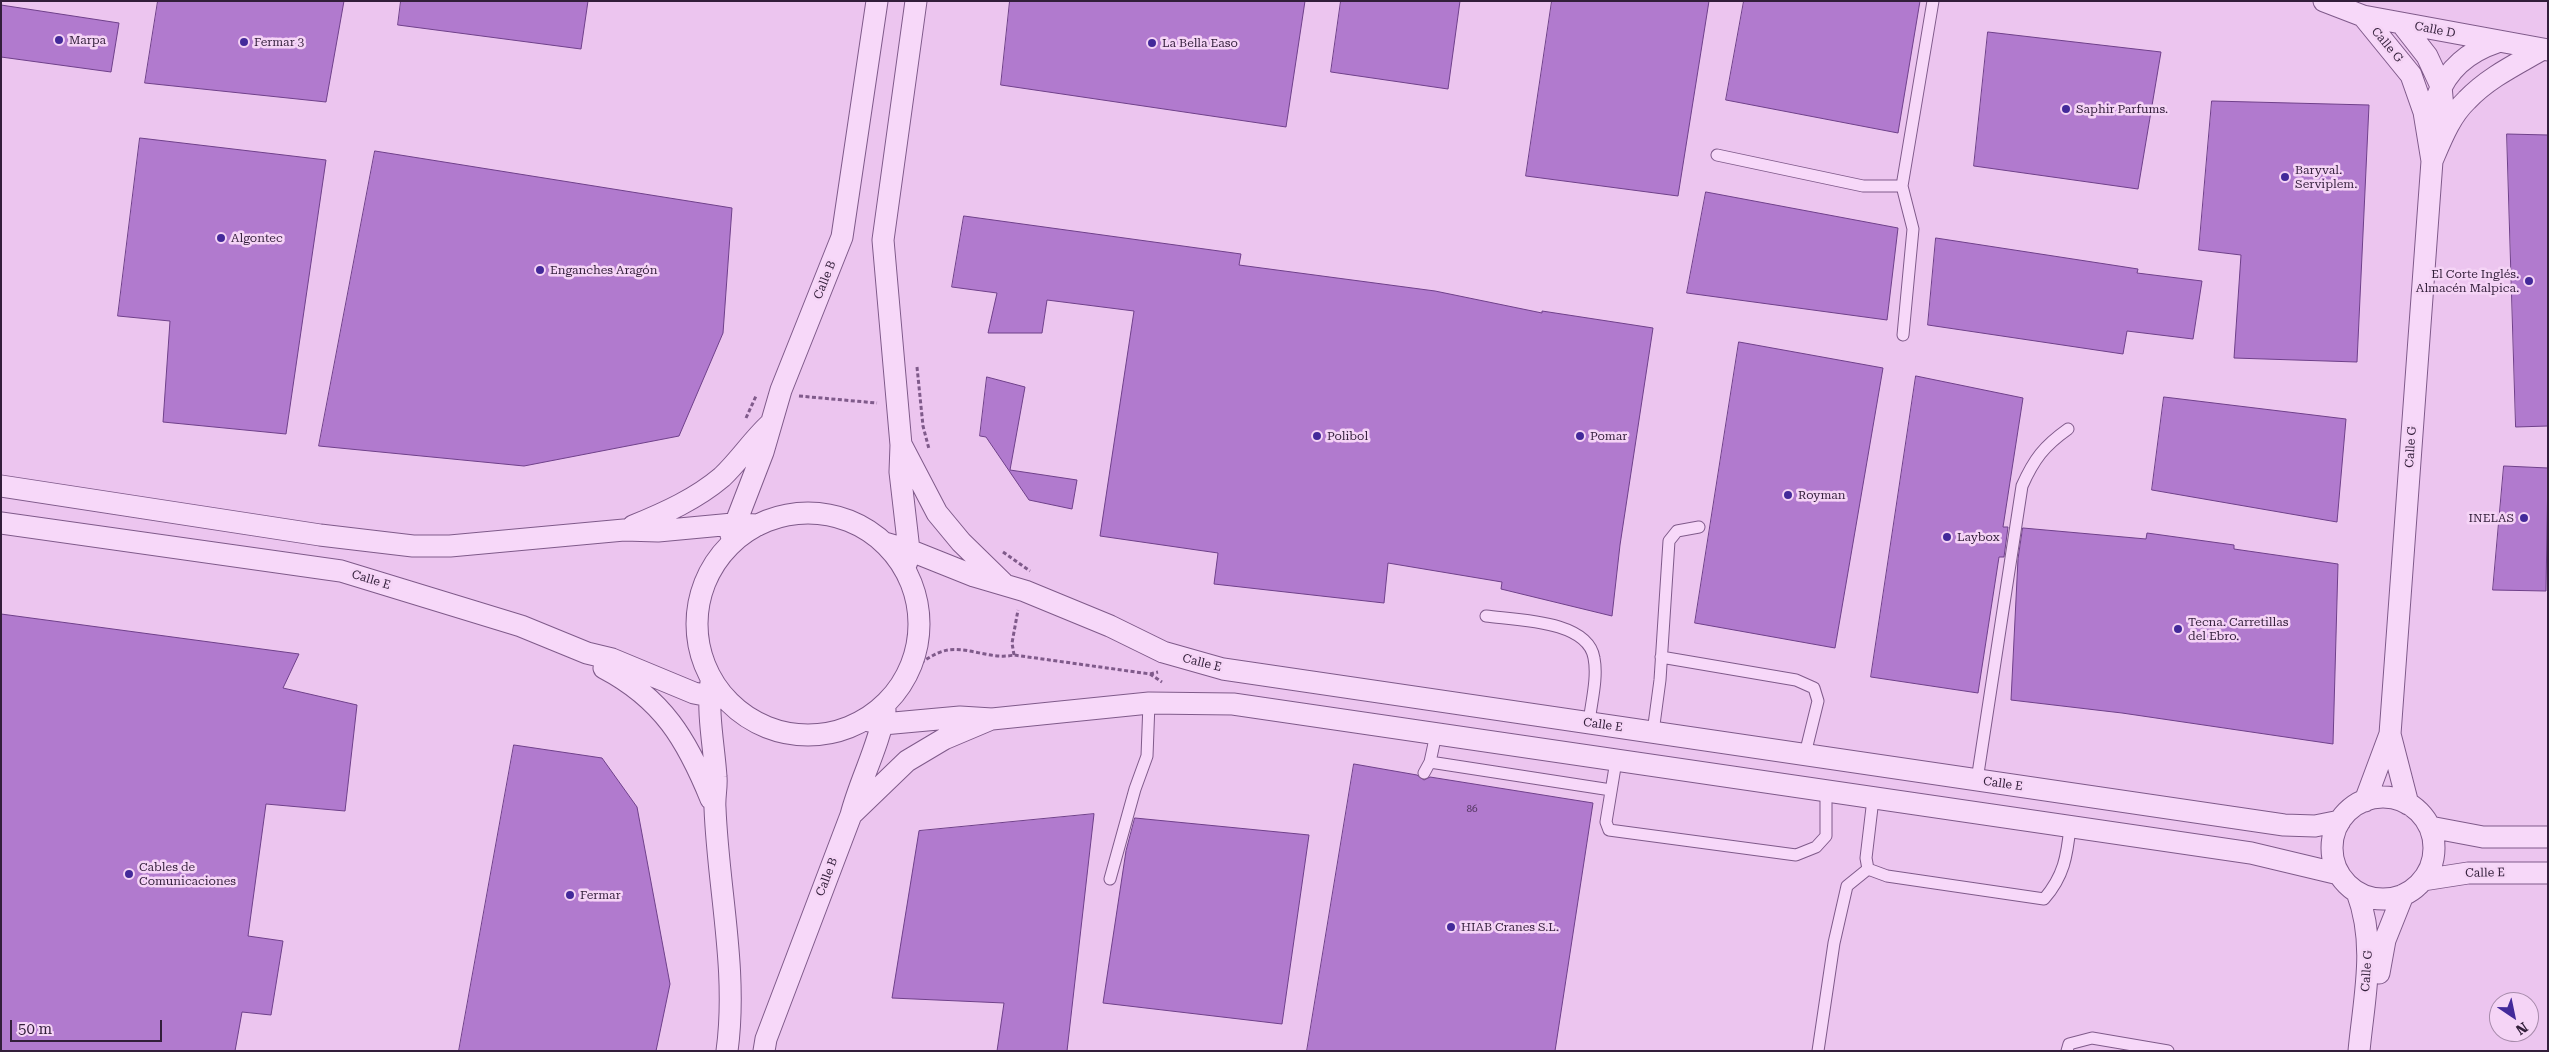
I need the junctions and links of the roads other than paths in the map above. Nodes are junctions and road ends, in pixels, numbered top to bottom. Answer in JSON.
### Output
{"nodes":[{"id":1,"x":877,"y":1,"type":"edge"},
{"id":2,"x":916,"y":1,"type":"edge"},
{"id":3,"x":1933,"y":1,"type":"edge"},
{"id":4,"x":2324,"y":1,"type":"edge"},
{"id":5,"x":2363,"y":16,"type":"junction"},
{"id":6,"x":2402,"y":24,"type":"junction"},
{"id":7,"x":2497,"y":42,"type":"junction"},
{"id":8,"x":2544,"y":50,"type":"edge"},
{"id":9,"x":2441,"y":86,"type":"junction"},
{"id":10,"x":2436,"y":130,"type":"junction"},
{"id":11,"x":1717,"y":155,"type":"dead end"},
{"id":12,"x":1902,"y":186,"type":"junction"},
{"id":13,"x":1903,"y":335,"type":"dead end"},
{"id":14,"x":769,"y":424,"type":"junction"},
{"id":15,"x":2068,"y":429,"type":"dead end"},
{"id":16,"x":902,"y":445,"type":"junction"},
{"id":17,"x":1,"y":486,"type":"edge"},
{"id":18,"x":1,"y":523,"type":"edge"},
{"id":19,"x":733,"y":524,"type":"junction"},
{"id":20,"x":758,"y":525,"type":"junction"},
{"id":21,"x":1699,"y":527,"type":"dead end"},
{"id":22,"x":624,"y":530,"type":"junction"},
{"id":23,"x":885,"y":543,"type":"junction"},
{"id":24,"x":728,"y":548,"type":"junction"},
{"id":25,"x":909,"y":550,"type":"junction"},
{"id":26,"x":906,"y":572,"type":"junction"},
{"id":27,"x":1004,"y":583,"type":"junction"},
{"id":28,"x":1486,"y":616,"type":"dead end"},
{"id":29,"x":587,"y":653,"type":"junction"},
{"id":30,"x":1661,"y":657,"type":"junction"},
{"id":31,"x":715,"y":692,"type":"junction"},
{"id":32,"x":1148,"y":703,"type":"junction"},
{"id":33,"x":992,"y":719,"type":"junction"},
{"id":34,"x":874,"y":722,"type":"junction"},
{"id":35,"x":1589,"y":723,"type":"junction"},
{"id":36,"x":1653,"y":732,"type":"junction"},
{"id":37,"x":1436,"y":734,"type":"junction"},
{"id":38,"x":2390,"y":734,"type":"junction"},
{"id":39,"x":1805,"y":754,"type":"junction"},
{"id":40,"x":1616,"y":761,"type":"junction"},
{"id":41,"x":1430,"y":762,"type":"junction"},
{"id":42,"x":1424,"y":773,"type":"dead end"},
{"id":43,"x":1977,"y":780,"type":"junction"},
{"id":44,"x":1611,"y":790,"type":"junction"},
{"id":45,"x":1826,"y":792,"type":"junction"},
{"id":46,"x":1873,"y":799,"type":"junction"},
{"id":47,"x":2365,"y":801,"type":"junction"},
{"id":48,"x":2408,"y":804,"type":"junction"},
{"id":49,"x":714,"y":806,"type":"junction"},
{"id":50,"x":851,"y":815,"type":"junction"},
{"id":51,"x":2340,"y":822,"type":"junction"},
{"id":52,"x":2070,"y":827,"type":"junction"},
{"id":53,"x":2430,"y":828,"type":"junction"},
{"id":54,"x":2548,"y":837,"type":"edge"},
{"id":55,"x":1868,"y":869,"type":"junction"},
{"id":56,"x":2548,"y":873,"type":"edge"},
{"id":57,"x":2339,"y":874,"type":"junction"},
{"id":58,"x":1110,"y":879,"type":"dead end"},
{"id":59,"x":2423,"y":880,"type":"junction"},
{"id":60,"x":2357,"y":892,"type":"junction"},
{"id":61,"x":2404,"y":895,"type":"junction"},
{"id":62,"x":727,"y":1051,"type":"edge"},
{"id":63,"x":764,"y":1051,"type":"edge"},
{"id":64,"x":1818,"y":1051,"type":"edge"},
{"id":65,"x":2067,"y":1051,"type":"edge"},
{"id":66,"x":2168,"y":1051,"type":"edge"},
{"id":67,"x":2359,"y":1051,"type":"edge"},
{"id":68,"x":2374,"y":1051,"type":"edge"}],
"edges":[{"from":1,"to":14,"type":"street","name":"Calle B"},
{"from":2,"to":16,"type":"street"},
{"from":3,"to":12,"type":"lane"},
{"from":4,"to":5,"type":"street","name":"Calle D"},
{"from":5,"to":6,"type":"street","name":"Calle D"},
{"from":5,"to":10,"type":"street","name":"Calle G"},
{"from":6,"to":7,"type":"street","name":"Calle D"},
{"from":6,"to":9,"type":"street"},
{"from":7,"to":8,"type":"street","name":"Calle D"},
{"from":7,"to":9,"type":"street"},
{"from":8,"to":10,"type":"street","name":"Calle G"},
{"from":9,"to":10,"type":"street"},
{"from":10,"to":38,"type":"street","name":"Calle G"},
{"from":11,"to":12,"type":"lane"},
{"from":12,"to":13,"type":"lane"},
{"from":14,"to":19,"type":"street","name":"Calle B"},
{"from":14,"to":22,"type":"street"},
{"from":15,"to":43,"type":"lane"},
{"from":16,"to":25,"type":"street"},
{"from":16,"to":27,"type":"street"},
{"from":17,"to":22,"type":"street"},
{"from":18,"to":29,"type":"street","name":"Calle E"},
{"from":19,"to":20,"type":"street"},
{"from":19,"to":22,"type":"street"},
{"from":19,"to":24,"type":"street","name":"Calle B"},
{"from":20,"to":23,"type":"street"},
{"from":20,"to":24,"type":"street"},
{"from":21,"to":30,"type":"lane"},
{"from":23,"to":25,"type":"street","name":"Calle E"},
{"from":23,"to":26,"type":"street"},
{"from":24,"to":31,"type":"street"},
{"from":25,"to":26,"type":"street"},
{"from":25,"to":27,"type":"street","name":"Calle E"},
{"from":26,"to":34,"type":"street"},
{"from":27,"to":35,"type":"street","name":"Calle E"},
{"from":28,"to":35,"type":"lane"},
{"from":29,"to":31,"type":"street","name":"Calle E"},
{"from":29,"to":49,"type":"street"},
{"from":30,"to":36,"type":"lane"},
{"from":30,"to":39,"type":"lane"},
{"from":31,"to":34,"type":"street"},
{"from":31,"to":49,"type":"street"},
{"from":32,"to":33,"type":"street"},
{"from":32,"to":37,"type":"street"},
{"from":32,"to":58,"type":"lane"},
{"from":33,"to":34,"type":"street"},
{"from":33,"to":50,"type":"street"},
{"from":34,"to":50,"type":"street","name":"Calle B"},
{"from":35,"to":36,"type":"street","name":"Calle E"},
{"from":36,"to":39,"type":"street","name":"Calle E"},
{"from":37,"to":40,"type":"street"},
{"from":37,"to":41,"type":"lane"},
{"from":38,"to":47,"type":"street","name":"Calle G"},
{"from":38,"to":48,"type":"street","name":"Calle G"},
{"from":39,"to":43,"type":"street","name":"Calle E"},
{"from":40,"to":44,"type":"lane"},
{"from":40,"to":45,"type":"street"},
{"from":41,"to":42,"type":"lane"},
{"from":41,"to":44,"type":"lane"},
{"from":43,"to":51,"type":"street","name":"Calle E"},
{"from":44,"to":45,"type":"lane"},
{"from":45,"to":46,"type":"street"},
{"from":46,"to":52,"type":"street"},
{"from":46,"to":55,"type":"lane"},
{"from":47,"to":48,"type":"street"},
{"from":47,"to":51,"type":"street"},
{"from":48,"to":53,"type":"street"},
{"from":49,"to":62,"type":"street"},
{"from":50,"to":63,"type":"street","name":"Calle B"},
{"from":51,"to":57,"type":"street"},
{"from":52,"to":55,"type":"lane"},
{"from":52,"to":57,"type":"street"},
{"from":53,"to":54,"type":"street"},
{"from":53,"to":59,"type":"street"},
{"from":55,"to":64,"type":"lane"},
{"from":56,"to":59,"type":"street","name":"Calle E"},
{"from":57,"to":60,"type":"street"},
{"from":59,"to":61,"type":"street"},
{"from":60,"to":61,"type":"street"},
{"from":60,"to":67,"type":"street","name":"Calle G"},
{"from":61,"to":68,"type":"street","name":"Calle G"},
{"from":65,"to":66,"type":"lane"}]}
